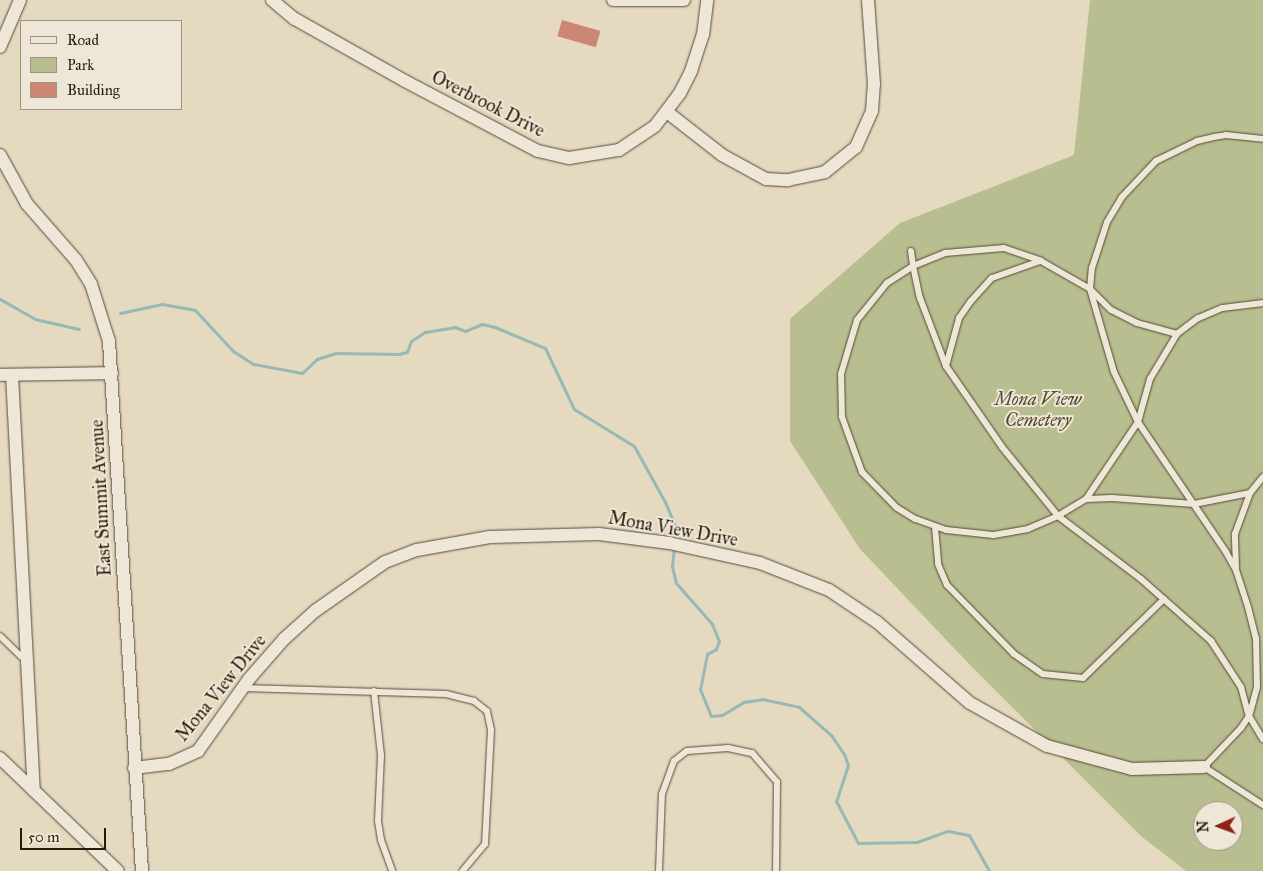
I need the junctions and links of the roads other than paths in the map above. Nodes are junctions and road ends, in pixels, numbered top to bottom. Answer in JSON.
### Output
{"nodes":[{"id":1,"x":20,"y":0,"type":"edge"},
{"id":2,"x":272,"y":0,"type":"edge"},
{"id":3,"x":613,"y":0,"type":"edge"},
{"id":4,"x":684,"y":0,"type":"edge"},
{"id":5,"x":707,"y":0,"type":"edge"},
{"id":6,"x":868,"y":0,"type":"edge"},
{"id":7,"x":4,"y":26,"type":"edge"},
{"id":8,"x":0,"y":46,"type":"edge"},
{"id":9,"x":667,"y":112,"type":"junction"},
{"id":10,"x":1263,"y":139,"type":"edge"},
{"id":11,"x":0,"y":155,"type":"edge"},
{"id":12,"x":911,"y":251,"type":"dead end"},
{"id":13,"x":1041,"y":260,"type":"junction"},
{"id":14,"x":913,"y":266,"type":"junction"},
{"id":15,"x":1090,"y":289,"type":"junction"},
{"id":16,"x":1263,"y":304,"type":"edge"},
{"id":17,"x":1177,"y":334,"type":"junction"},
{"id":18,"x":946,"y":366,"type":"junction"},
{"id":19,"x":112,"y":373,"type":"junction"},
{"id":20,"x":6,"y":375,"type":"edge"},
{"id":21,"x":1138,"y":422,"type":"junction"},
{"id":22,"x":1263,"y":476,"type":"edge"},
{"id":23,"x":1250,"y":492,"type":"junction"},
{"id":24,"x":1086,"y":499,"type":"junction"},
{"id":25,"x":1194,"y":504,"type":"junction"},
{"id":26,"x":1058,"y":516,"type":"junction"},
{"id":27,"x":934,"y":527,"type":"junction"},
{"id":28,"x":1236,"y":570,"type":"junction"},
{"id":29,"x":1164,"y":599,"type":"junction"},
{"id":30,"x":0,"y":636,"type":"edge"},
{"id":31,"x":28,"y":663,"type":"junction"},
{"id":32,"x":242,"y":688,"type":"junction"},
{"id":33,"x":374,"y":691,"type":"junction"},
{"id":34,"x":1249,"y":716,"type":"junction"},
{"id":35,"x":1263,"y":739,"type":"edge"},
{"id":36,"x":0,"y":758,"type":"edge"},
{"id":37,"x":1204,"y":767,"type":"junction"},
{"id":38,"x":134,"y":768,"type":"junction"},
{"id":39,"x":34,"y":790,"type":"junction"},
{"id":40,"x":1262,"y":805,"type":"edge"},
{"id":41,"x":118,"y":871,"type":"edge"},
{"id":42,"x":142,"y":871,"type":"edge"},
{"id":43,"x":392,"y":871,"type":"edge"},
{"id":44,"x":462,"y":871,"type":"edge"},
{"id":45,"x":659,"y":871,"type":"edge"},
{"id":46,"x":776,"y":871,"type":"edge"}],
"edges":[{"from":1,"to":7,"type":"street"},
{"from":2,"to":9,"type":"street","name":"Overbrook Drive"},
{"from":3,"to":4,"type":"street"},
{"from":5,"to":9,"type":"street","name":"Overbrook Drive"},
{"from":6,"to":9,"type":"street"},
{"from":7,"to":8,"type":"street"},
{"from":10,"to":15,"type":"lane"},
{"from":11,"to":19,"type":"street","name":"East Summit Avenue"},
{"from":12,"to":14,"type":"lane"},
{"from":13,"to":14,"type":"lane"},
{"from":13,"to":15,"type":"lane"},
{"from":13,"to":18,"type":"lane"},
{"from":14,"to":18,"type":"lane"},
{"from":14,"to":27,"type":"lane"},
{"from":15,"to":17,"type":"lane"},
{"from":15,"to":21,"type":"lane"},
{"from":16,"to":17,"type":"lane"},
{"from":17,"to":21,"type":"lane"},
{"from":18,"to":26,"type":"lane"},
{"from":19,"to":20,"type":"street"},
{"from":19,"to":38,"type":"street","name":"East Summit Avenue"},
{"from":20,"to":31,"type":"street"},
{"from":21,"to":24,"type":"lane"},
{"from":21,"to":25,"type":"lane"},
{"from":22,"to":23,"type":"lane"},
{"from":23,"to":25,"type":"lane"},
{"from":23,"to":28,"type":"lane"},
{"from":24,"to":25,"type":"lane"},
{"from":24,"to":26,"type":"lane"},
{"from":25,"to":28,"type":"lane"},
{"from":26,"to":27,"type":"lane"},
{"from":26,"to":29,"type":"lane"},
{"from":27,"to":29,"type":"lane"},
{"from":28,"to":34,"type":"lane"},
{"from":29,"to":34,"type":"lane"},
{"from":30,"to":31,"type":"lane"},
{"from":31,"to":39,"type":"street"},
{"from":32,"to":33,"type":"lane"},
{"from":32,"to":37,"type":"street","name":"Mona View Drive"},
{"from":32,"to":38,"type":"street","name":"Mona View Drive"},
{"from":33,"to":43,"type":"lane"},
{"from":33,"to":44,"type":"lane"},
{"from":34,"to":35,"type":"lane"},
{"from":34,"to":37,"type":"lane"},
{"from":36,"to":39,"type":"street"},
{"from":37,"to":40,"type":"lane"},
{"from":38,"to":42,"type":"street","name":"East Summit Avenue"},
{"from":39,"to":41,"type":"street"},
{"from":45,"to":46,"type":"lane"}]}
